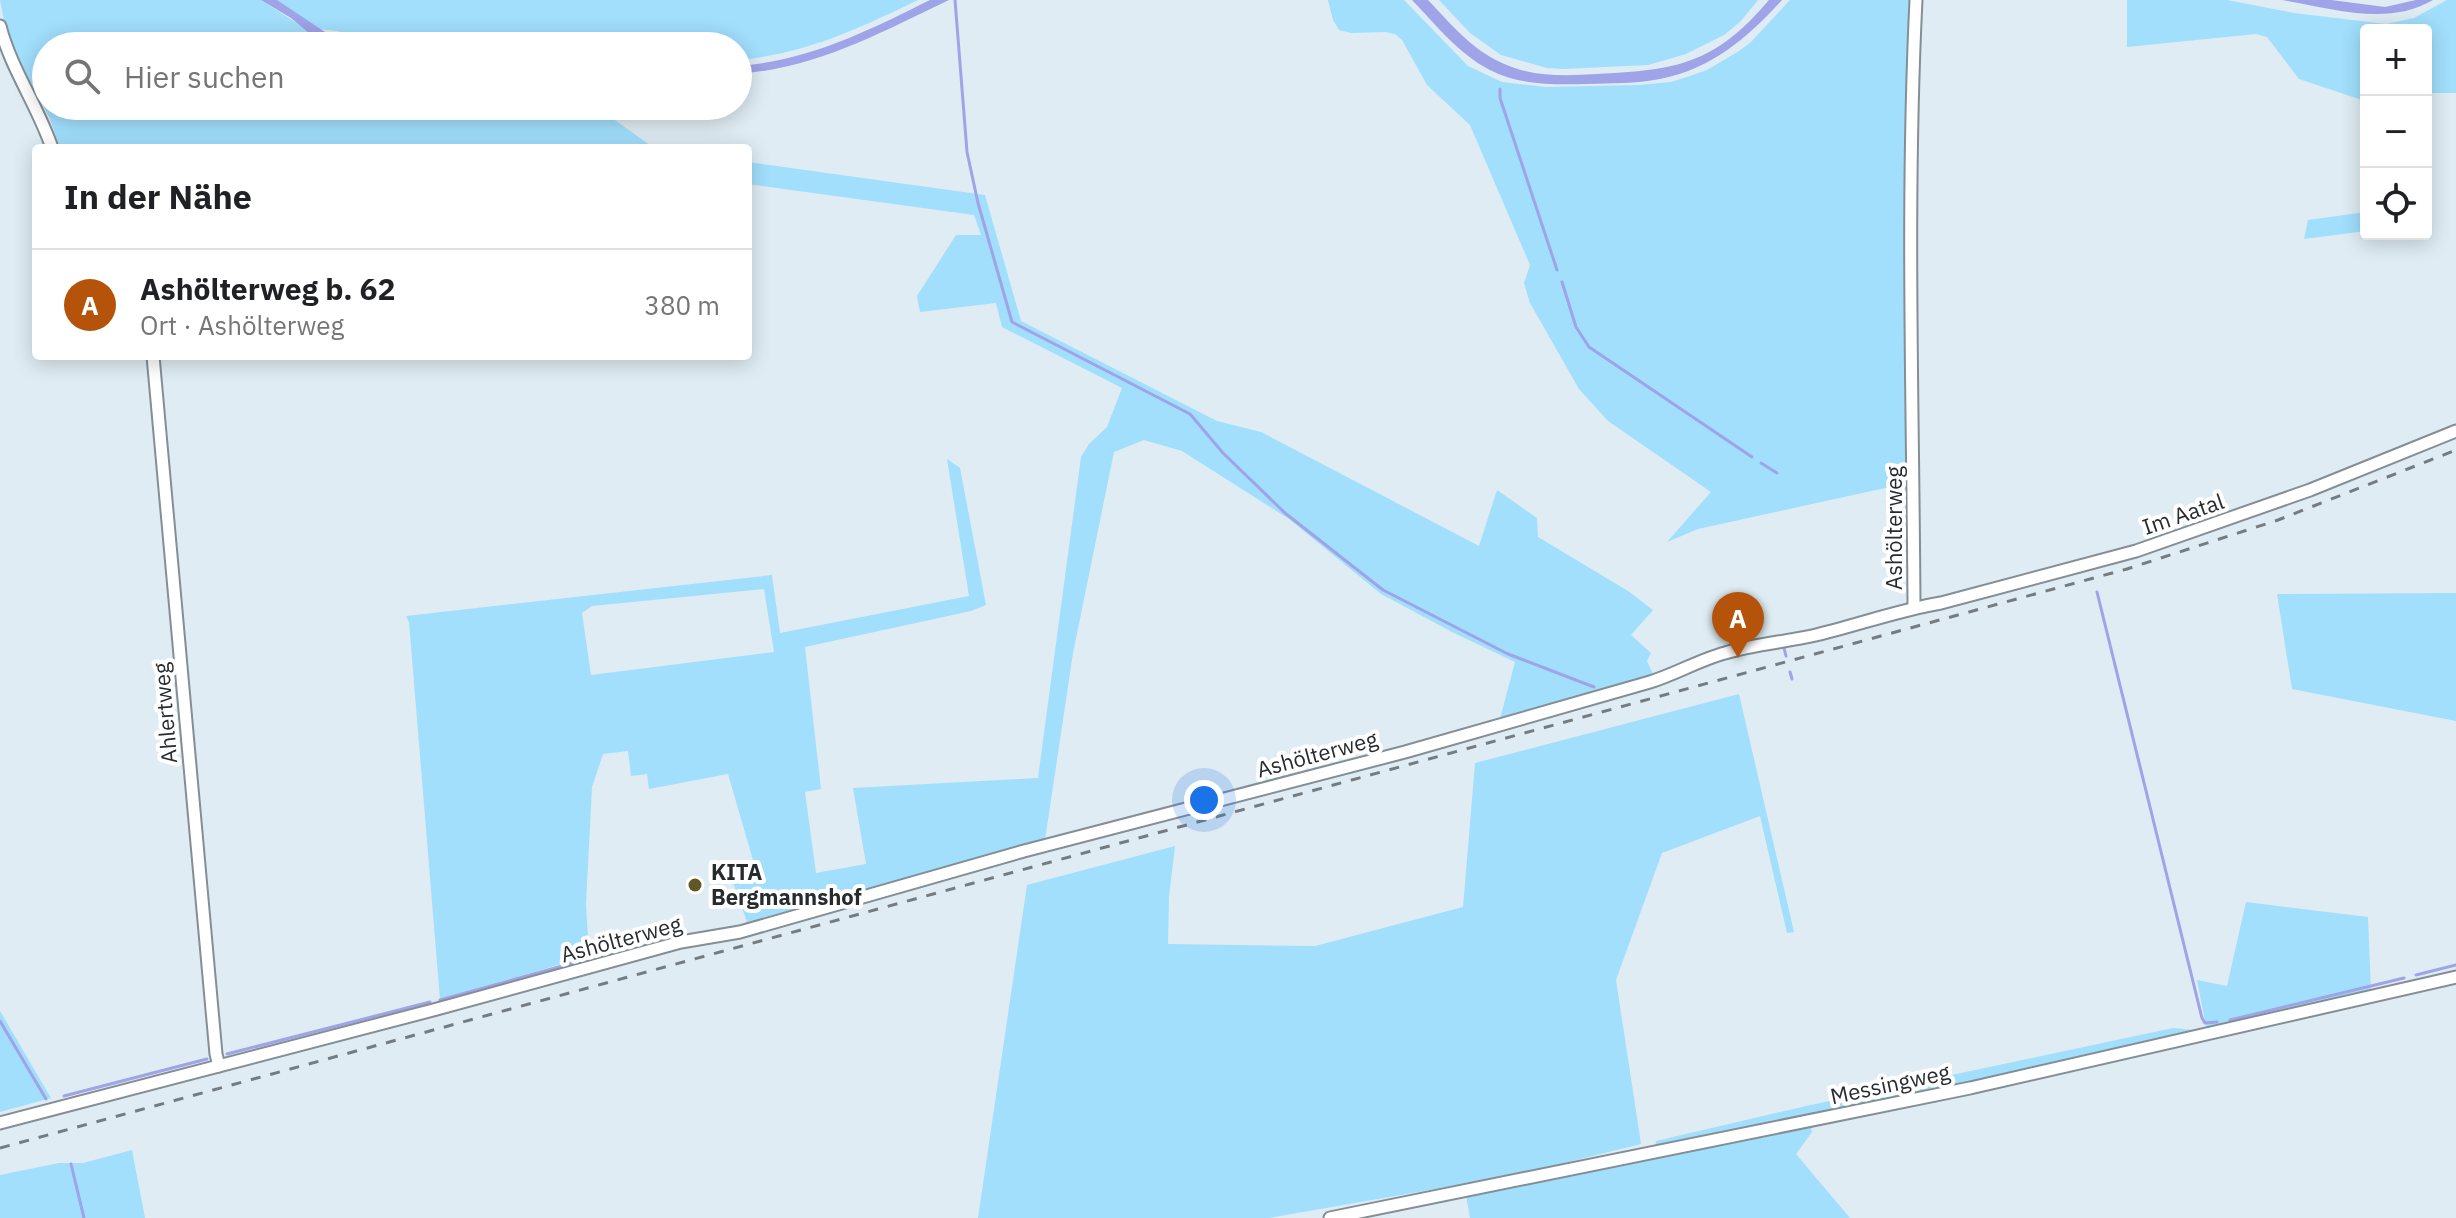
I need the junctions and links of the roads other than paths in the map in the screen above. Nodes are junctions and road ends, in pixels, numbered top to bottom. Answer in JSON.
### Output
{"nodes":[{"id":1,"x":1916,"y":0,"type":"edge"},
{"id":2,"x":0,"y":26,"type":"edge"},
{"id":3,"x":32,"y":100,"type":"edge"},
{"id":4,"x":41,"y":120,"type":"edge"},
{"id":5,"x":50,"y":144,"type":"edge"},
{"id":6,"x":153,"y":360,"type":"edge"},
{"id":7,"x":2456,"y":431,"type":"edge"},
{"id":8,"x":1914,"y":607,"type":"junction"},
{"id":9,"x":2456,"y":977,"type":"edge"},
{"id":10,"x":219,"y":1066,"type":"junction"},
{"id":11,"x":0,"y":1123,"type":"edge"},
{"id":12,"x":1330,"y":1218,"type":"edge"}],
"edges":[{"from":1,"to":8,"type":"street","name":"Ashölterweg"},
{"from":2,"to":3,"type":"street"},
{"from":4,"to":5,"type":"street"},
{"from":6,"to":10,"type":"street","name":"Ahlertweg"},
{"from":7,"to":8,"type":"street","name":"Im Aatal"},
{"from":8,"to":10,"type":"street","name":"Ashölterweg"},
{"from":9,"to":12,"type":"street","name":"Messingweg"},
{"from":10,"to":11,"type":"street","name":"Ashölterweg"}]}
